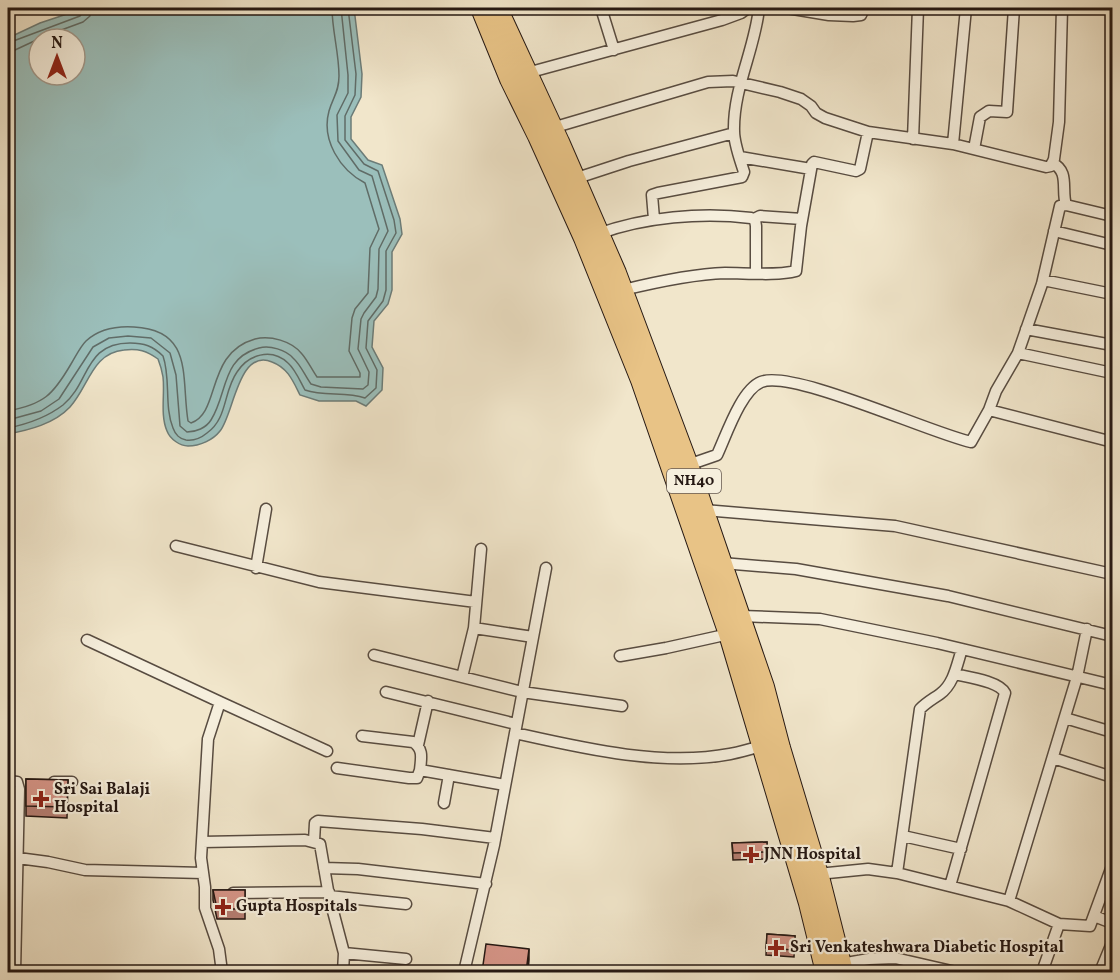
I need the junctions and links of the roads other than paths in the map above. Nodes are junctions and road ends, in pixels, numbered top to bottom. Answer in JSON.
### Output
{"nodes":[{"id":1,"x":480,"y":8,"type":"edge"},
{"id":2,"x":497,"y":8,"type":"edge"},
{"id":3,"x":601,"y":8,"type":"edge"},
{"id":4,"x":748,"y":8,"type":"edge"},
{"id":5,"x":759,"y":8,"type":"edge"},
{"id":6,"x":787,"y":8,"type":"edge"},
{"id":7,"x":864,"y":8,"type":"edge"},
{"id":8,"x":918,"y":8,"type":"edge"},
{"id":9,"x":966,"y":8,"type":"edge"},
{"id":10,"x":1014,"y":8,"type":"edge"},
{"id":11,"x":1062,"y":8,"type":"edge"},
{"id":12,"x":614,"y":50,"type":"junction"},
{"id":13,"x":527,"y":73,"type":"junction"},
{"id":14,"x":740,"y":82,"type":"junction"},
{"id":15,"x":552,"y":128,"type":"junction"},
{"id":16,"x":868,"y":132,"type":"junction"},
{"id":17,"x":734,"y":133,"type":"junction"},
{"id":18,"x":913,"y":139,"type":"junction"},
{"id":19,"x":952,"y":144,"type":"junction"},
{"id":20,"x":974,"y":149,"type":"junction"},
{"id":21,"x":740,"y":157,"type":"junction"},
{"id":22,"x":1052,"y":163,"type":"junction"},
{"id":23,"x":811,"y":169,"type":"junction"},
{"id":24,"x":574,"y":179,"type":"junction"},
{"id":25,"x":1066,"y":205,"type":"junction"},
{"id":26,"x":1113,"y":216,"type":"edge"},
{"id":27,"x":654,"y":219,"type":"junction"},
{"id":28,"x":754,"y":219,"type":"junction"},
{"id":29,"x":802,"y":219,"type":"junction"},
{"id":30,"x":1054,"y":231,"type":"junction"},
{"id":31,"x":598,"y":234,"type":"junction"},
{"id":32,"x":1113,"y":244,"type":"edge"},
{"id":33,"x":756,"y":272,"type":"junction"},
{"id":34,"x":1042,"y":280,"type":"junction"},
{"id":35,"x":623,"y":290,"type":"junction"},
{"id":36,"x":1113,"y":294,"type":"edge"},
{"id":37,"x":1026,"y":329,"type":"junction"},
{"id":38,"x":1113,"y":345,"type":"edge"},
{"id":39,"x":1018,"y":353,"type":"junction"},
{"id":40,"x":1113,"y":373,"type":"edge"},
{"id":41,"x":989,"y":410,"type":"junction"},
{"id":42,"x":1105,"y":440,"type":"dead end"},
{"id":43,"x":688,"y":465,"type":"junction"},
{"id":44,"x":266,"y":509,"type":"dead end"},
{"id":45,"x":704,"y":510,"type":"junction"},
{"id":46,"x":176,"y":546,"type":"dead end"},
{"id":47,"x":481,"y":549,"type":"dead end"},
{"id":48,"x":722,"y":564,"type":"junction"},
{"id":49,"x":256,"y":567,"type":"junction"},
{"id":50,"x":546,"y":568,"type":"dead end"},
{"id":51,"x":1113,"y":574,"type":"edge"},
{"id":52,"x":476,"y":602,"type":"junction"},
{"id":53,"x":741,"y":616,"type":"junction"},
{"id":54,"x":474,"y":628,"type":"junction"},
{"id":55,"x":1087,"y":629,"type":"junction"},
{"id":56,"x":729,"y":634,"type":"junction"},
{"id":57,"x":1113,"y":636,"type":"edge"},
{"id":58,"x":532,"y":637,"type":"junction"},
{"id":59,"x":87,"y":640,"type":"dead end"},
{"id":60,"x":962,"y":649,"type":"junction"},
{"id":61,"x":374,"y":655,"type":"dead end"},
{"id":62,"x":620,"y":656,"type":"dead end"},
{"id":63,"x":954,"y":674,"type":"junction"},
{"id":64,"x":462,"y":677,"type":"junction"},
{"id":65,"x":1077,"y":677,"type":"junction"},
{"id":66,"x":1113,"y":685,"type":"edge"},
{"id":67,"x":386,"y":692,"type":"dead end"},
{"id":68,"x":522,"y":692,"type":"junction"},
{"id":69,"x":428,"y":701,"type":"junction"},
{"id":70,"x":220,"y":702,"type":"junction"},
{"id":71,"x":622,"y":706,"type":"dead end"},
{"id":72,"x":1065,"y":718,"type":"junction"},
{"id":73,"x":516,"y":728,"type":"junction"},
{"id":74,"x":1113,"y":732,"type":"edge"},
{"id":75,"x":362,"y":736,"type":"dead end"},
{"id":76,"x":418,"y":746,"type":"junction"},
{"id":77,"x":768,"y":749,"type":"junction"},
{"id":78,"x":327,"y":751,"type":"dead end"},
{"id":79,"x":1053,"y":758,"type":"junction"},
{"id":80,"x":337,"y":768,"type":"dead end"},
{"id":81,"x":420,"y":770,"type":"junction"},
{"id":82,"x":449,"y":775,"type":"junction"},
{"id":83,"x":1113,"y":777,"type":"edge"},
{"id":84,"x":23,"y":782,"type":"edge"},
{"id":85,"x":72,"y":782,"type":"dead end"},
{"id":86,"x":505,"y":785,"type":"junction"},
{"id":87,"x":444,"y":803,"type":"dead end"},
{"id":88,"x":903,"y":836,"type":"junction"},
{"id":89,"x":495,"y":838,"type":"junction"},
{"id":90,"x":314,"y":841,"type":"junction"},
{"id":91,"x":202,"y":842,"type":"junction"},
{"id":92,"x":961,"y":849,"type":"junction"},
{"id":93,"x":18,"y":858,"type":"junction"},
{"id":94,"x":1113,"y":866,"type":"edge"},
{"id":95,"x":324,"y":868,"type":"junction"},
{"id":96,"x":203,"y":873,"type":"junction"},
{"id":97,"x":897,"y":873,"type":"junction"},
{"id":98,"x":814,"y":880,"type":"junction"},
{"id":99,"x":486,"y":884,"type":"junction"},
{"id":100,"x":950,"y":886,"type":"junction"},
{"id":101,"x":205,"y":893,"type":"junction"},
{"id":102,"x":329,"y":895,"type":"junction"},
{"id":103,"x":12,"y":900,"type":"edge"},
{"id":104,"x":1009,"y":901,"type":"junction"},
{"id":105,"x":406,"y":904,"type":"dead end"},
{"id":106,"x":1094,"y":916,"type":"junction"},
{"id":107,"x":1113,"y":923,"type":"edge"},
{"id":108,"x":1059,"y":924,"type":"junction"},
{"id":109,"x":1113,"y":943,"type":"edge"},
{"id":110,"x":344,"y":953,"type":"junction"},
{"id":111,"x":406,"y":959,"type":"dead end"},
{"id":112,"x":12,"y":970,"type":"edge"},
{"id":113,"x":837,"y":970,"type":"edge"},
{"id":114,"x":222,"y":972,"type":"edge"},
{"id":115,"x":343,"y":972,"type":"edge"},
{"id":116,"x":464,"y":972,"type":"edge"},
{"id":117,"x":956,"y":972,"type":"edge"},
{"id":118,"x":1042,"y":972,"type":"edge"},
{"id":119,"x":1100,"y":972,"type":"edge"}],
"edges":[{"from":1,"to":56,"type":"highway","number":"NH40"},
{"from":2,"to":13,"type":"highway","number":"NH40"},
{"from":3,"to":12,"type":"street"},
{"from":4,"to":12,"type":"street"},
{"from":5,"to":14,"type":"street"},
{"from":6,"to":7,"type":"street"},
{"from":8,"to":18,"type":"street"},
{"from":9,"to":19,"type":"street"},
{"from":10,"to":20,"type":"street"},
{"from":11,"to":22,"type":"street"},
{"from":12,"to":13,"type":"street"},
{"from":13,"to":15,"type":"highway","number":"NH40"},
{"from":14,"to":15,"type":"street"},
{"from":14,"to":16,"type":"street"},
{"from":14,"to":17,"type":"street"},
{"from":15,"to":24,"type":"highway","number":"NH40"},
{"from":16,"to":18,"type":"street"},
{"from":16,"to":23,"type":"street"},
{"from":17,"to":21,"type":"street"},
{"from":17,"to":24,"type":"street"},
{"from":18,"to":19,"type":"street"},
{"from":19,"to":20,"type":"street"},
{"from":20,"to":22,"type":"street"},
{"from":21,"to":23,"type":"street"},
{"from":21,"to":27,"type":"street"},
{"from":22,"to":25,"type":"street"},
{"from":23,"to":29,"type":"street"},
{"from":24,"to":31,"type":"highway","number":"NH40"},
{"from":25,"to":26,"type":"street"},
{"from":25,"to":30,"type":"street"},
{"from":27,"to":28,"type":"street"},
{"from":27,"to":31,"type":"street"},
{"from":28,"to":29,"type":"street"},
{"from":28,"to":33,"type":"street"},
{"from":29,"to":33,"type":"street"},
{"from":30,"to":32,"type":"street"},
{"from":30,"to":34,"type":"street"},
{"from":31,"to":35,"type":"highway","number":"NH40"},
{"from":33,"to":35,"type":"street"},
{"from":34,"to":36,"type":"street"},
{"from":34,"to":37,"type":"street"},
{"from":35,"to":43,"type":"highway","number":"NH40"},
{"from":37,"to":38,"type":"street"},
{"from":37,"to":39,"type":"street"},
{"from":39,"to":40,"type":"street"},
{"from":39,"to":41,"type":"street"},
{"from":41,"to":42,"type":"street"},
{"from":41,"to":43,"type":"street"},
{"from":43,"to":45,"type":"highway","number":"NH40"},
{"from":44,"to":49,"type":"street"},
{"from":45,"to":48,"type":"highway","number":"NH40"},
{"from":45,"to":51,"type":"street"},
{"from":46,"to":49,"type":"street"},
{"from":47,"to":52,"type":"street"},
{"from":48,"to":53,"type":"highway","number":"NH40"},
{"from":48,"to":55,"type":"street"},
{"from":49,"to":52,"type":"street"},
{"from":50,"to":58,"type":"street"},
{"from":52,"to":54,"type":"street"},
{"from":53,"to":60,"type":"street"},
{"from":53,"to":77,"type":"highway","number":"NH40"},
{"from":54,"to":58,"type":"street"},
{"from":54,"to":64,"type":"street"},
{"from":55,"to":57,"type":"street"},
{"from":55,"to":65,"type":"street"},
{"from":56,"to":62,"type":"street"},
{"from":56,"to":77,"type":"highway","number":"NH40"},
{"from":58,"to":68,"type":"street"},
{"from":59,"to":70,"type":"street"},
{"from":60,"to":63,"type":"street"},
{"from":60,"to":65,"type":"street"},
{"from":61,"to":64,"type":"street"},
{"from":63,"to":88,"type":"street"},
{"from":63,"to":92,"type":"street"},
{"from":64,"to":68,"type":"street"},
{"from":65,"to":66,"type":"street"},
{"from":65,"to":72,"type":"street"},
{"from":67,"to":69,"type":"street"},
{"from":68,"to":71,"type":"street"},
{"from":68,"to":73,"type":"street"},
{"from":69,"to":73,"type":"street"},
{"from":69,"to":76,"type":"street"},
{"from":70,"to":78,"type":"street"},
{"from":70,"to":91,"type":"street"},
{"from":72,"to":74,"type":"street"},
{"from":72,"to":79,"type":"street"},
{"from":73,"to":77,"type":"street"},
{"from":73,"to":86,"type":"street"},
{"from":75,"to":76,"type":"street"},
{"from":76,"to":81,"type":"street"},
{"from":77,"to":98,"type":"highway","number":"NH40"},
{"from":79,"to":83,"type":"street"},
{"from":79,"to":104,"type":"street"},
{"from":80,"to":81,"type":"street"},
{"from":81,"to":82,"type":"street"},
{"from":82,"to":86,"type":"street"},
{"from":82,"to":87,"type":"street"},
{"from":84,"to":85,"type":"street"},
{"from":84,"to":93,"type":"street"},
{"from":86,"to":89,"type":"street"},
{"from":88,"to":92,"type":"street"},
{"from":88,"to":97,"type":"street"},
{"from":89,"to":90,"type":"street"},
{"from":89,"to":99,"type":"street"},
{"from":90,"to":91,"type":"street"},
{"from":90,"to":95,"type":"street"},
{"from":91,"to":96,"type":"street"},
{"from":92,"to":100,"type":"street"},
{"from":93,"to":96,"type":"street"},
{"from":93,"to":103,"type":"street"},
{"from":94,"to":106,"type":"street"},
{"from":95,"to":99,"type":"street"},
{"from":95,"to":102,"type":"street"},
{"from":96,"to":101,"type":"street"},
{"from":97,"to":98,"type":"street"},
{"from":97,"to":100,"type":"street"},
{"from":98,"to":113,"type":"highway","number":"NH40"},
{"from":99,"to":116,"type":"street"},
{"from":100,"to":104,"type":"street"},
{"from":101,"to":102,"type":"street"},
{"from":101,"to":114,"type":"street"},
{"from":102,"to":105,"type":"street"},
{"from":102,"to":110,"type":"street"},
{"from":103,"to":112,"type":"street"},
{"from":104,"to":108,"type":"street"},
{"from":106,"to":107,"type":"street"},
{"from":106,"to":108,"type":"street"},
{"from":108,"to":118,"type":"street"},
{"from":109,"to":119,"type":"street"},
{"from":110,"to":111,"type":"street"},
{"from":110,"to":115,"type":"street"},
{"from":113,"to":117,"type":"street"}]}
